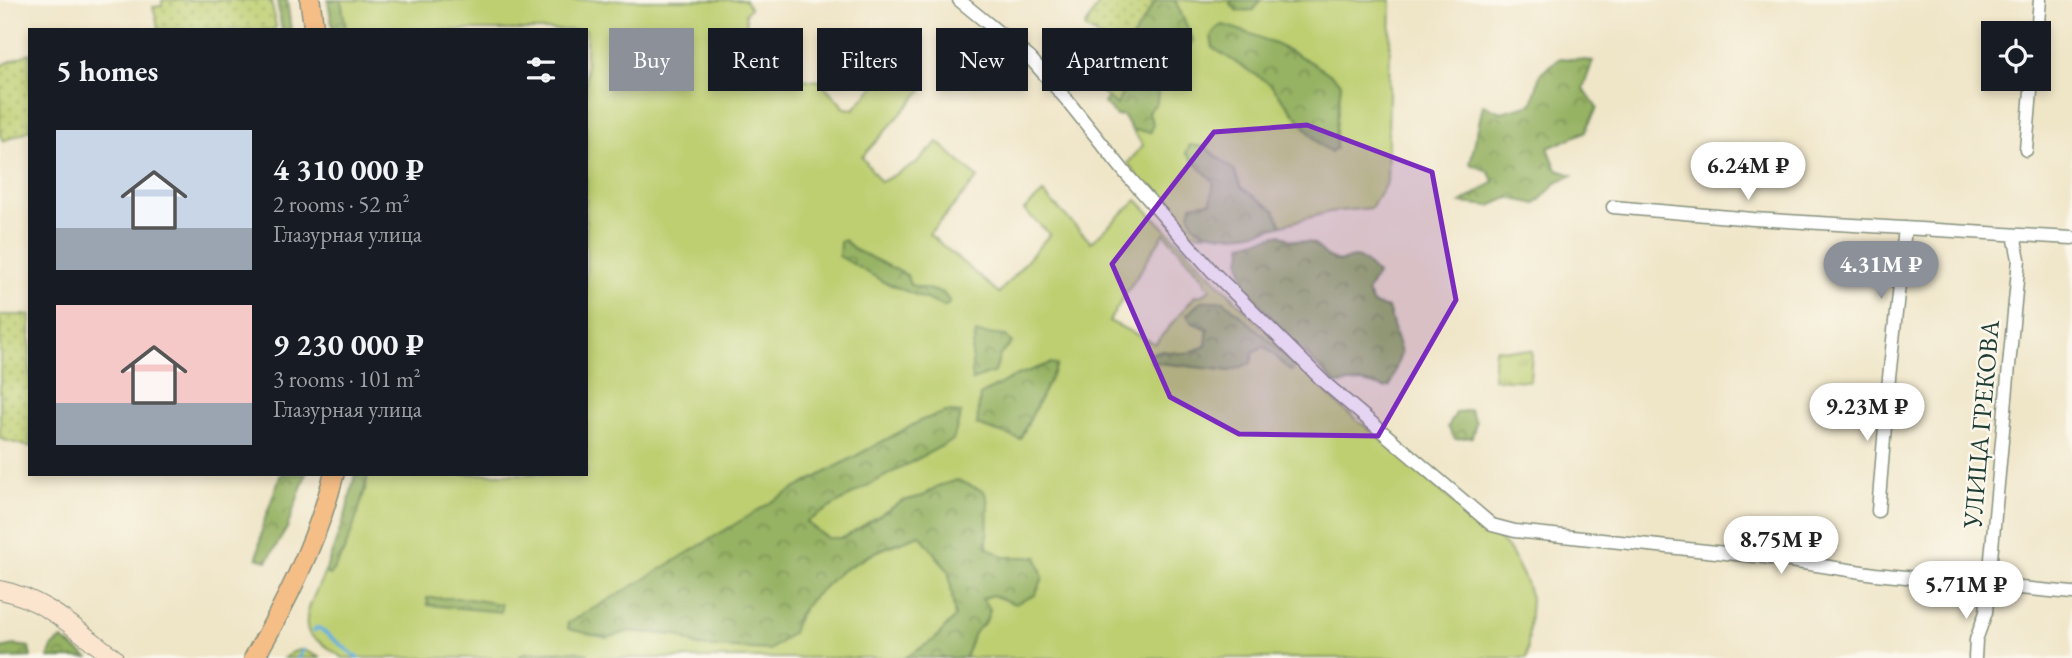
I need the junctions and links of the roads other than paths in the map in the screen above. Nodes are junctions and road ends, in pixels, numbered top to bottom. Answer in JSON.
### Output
{"nodes":[{"id":1,"x":310,"y":0,"type":"edge"},
{"id":2,"x":959,"y":0,"type":"edge"},
{"id":3,"x":2040,"y":0,"type":"edge"},
{"id":4,"x":2038,"y":21,"type":"edge"},
{"id":5,"x":314,"y":28,"type":"edge"},
{"id":6,"x":2031,"y":91,"type":"edge"},
{"id":7,"x":2026,"y":150,"type":"dead end"},
{"id":8,"x":1612,"y":208,"type":"dead end"},
{"id":9,"x":1905,"y":229,"type":"junction"},
{"id":10,"x":2014,"y":235,"type":"junction"},
{"id":11,"x":2072,"y":239,"type":"edge"},
{"id":12,"x":333,"y":476,"type":"edge"},
{"id":13,"x":1878,"y":510,"type":"dead end"},
{"id":14,"x":1988,"y":586,"type":"junction"},
{"id":15,"x":0,"y":590,"type":"edge"},
{"id":16,"x":2072,"y":593,"type":"edge"},
{"id":17,"x":114,"y":658,"type":"edge"},
{"id":18,"x":252,"y":658,"type":"edge"},
{"id":19,"x":1975,"y":658,"type":"edge"}],
"edges":[{"from":1,"to":5,"type":"main road"},
{"from":2,"to":14,"type":"street"},
{"from":3,"to":4,"type":"street"},
{"from":6,"to":7,"type":"street"},
{"from":8,"to":9,"type":"street"},
{"from":9,"to":10,"type":"street"},
{"from":9,"to":13,"type":"street"},
{"from":10,"to":11,"type":"street"},
{"from":10,"to":14,"type":"street","name":"УЛИЦА ГРЕКОВА"},
{"from":12,"to":18,"type":"main road"},
{"from":14,"to":16,"type":"street"},
{"from":14,"to":19,"type":"street","name":"УЛИЦА ГРЕКОВА"},
{"from":15,"to":17,"type":"main road"}]}
